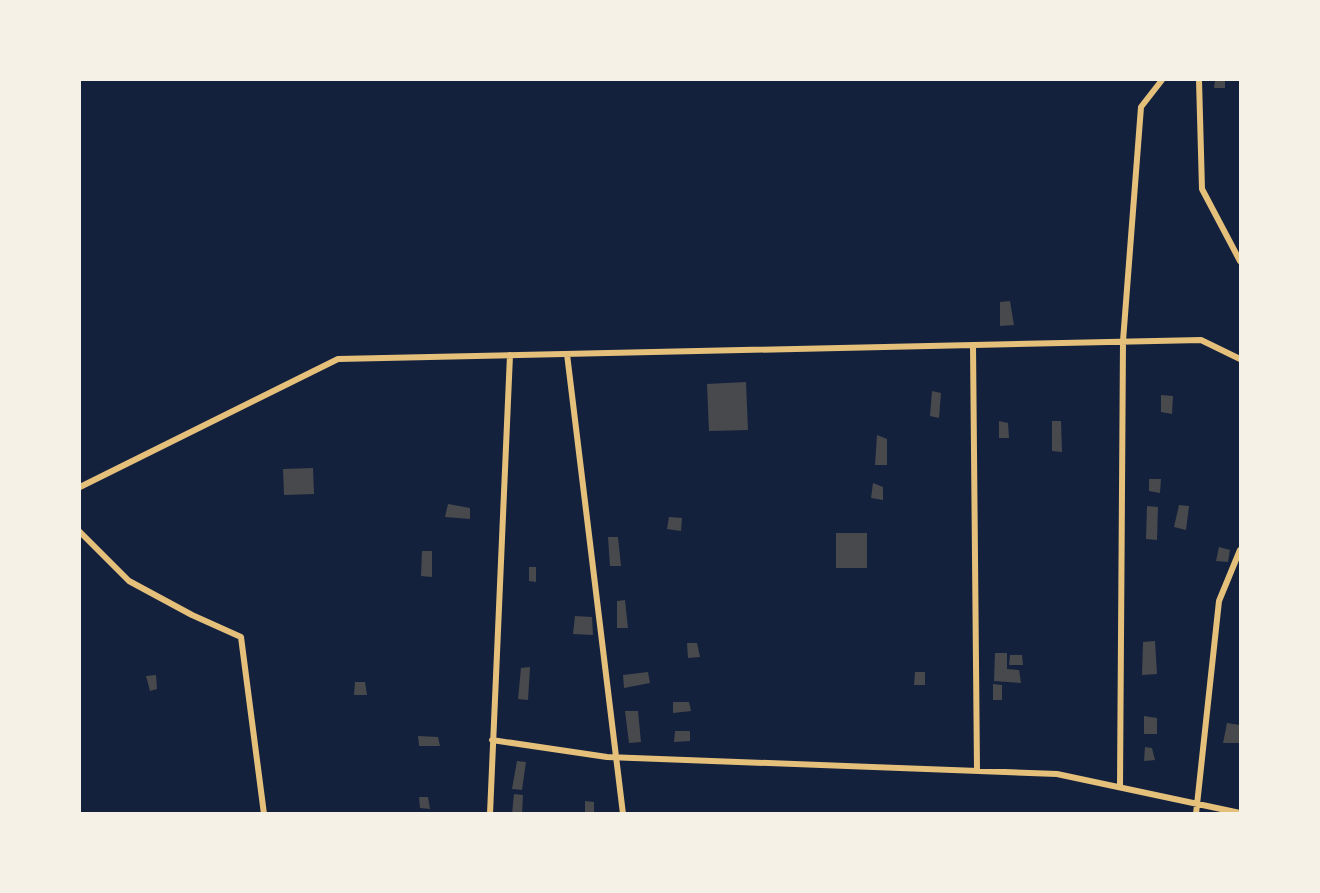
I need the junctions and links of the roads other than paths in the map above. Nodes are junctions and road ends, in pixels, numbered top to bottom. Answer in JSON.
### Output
{"nodes":[{"id":1,"x":1162,"y":80,"type":"edge"},
{"id":2,"x":1199,"y":80,"type":"edge"},
{"id":3,"x":1240,"y":261,"type":"edge"},
{"id":4,"x":1123,"y":341,"type":"junction"},
{"id":5,"x":973,"y":345,"type":"junction"},
{"id":6,"x":567,"y":354,"type":"junction"},
{"id":7,"x":510,"y":355,"type":"junction"},
{"id":8,"x":1240,"y":359,"type":"edge"},
{"id":9,"x":80,"y":488,"type":"edge"},
{"id":10,"x":80,"y":532,"type":"edge"},
{"id":11,"x":1240,"y":550,"type":"edge"},
{"id":12,"x":492,"y":740,"type":"junction"},
{"id":13,"x":616,"y":757,"type":"junction"},
{"id":14,"x":977,"y":771,"type":"junction"},
{"id":15,"x":1120,"y":787,"type":"junction"},
{"id":16,"x":1196,"y":804,"type":"junction"},
{"id":17,"x":264,"y":813,"type":"edge"},
{"id":18,"x":490,"y":813,"type":"edge"},
{"id":19,"x":623,"y":813,"type":"edge"},
{"id":20,"x":1196,"y":813,"type":"edge"},
{"id":21,"x":1240,"y":813,"type":"edge"}],
"edges":[{"from":1,"to":4,"type":"street"},
{"from":2,"to":3,"type":"street"},
{"from":4,"to":5,"type":"street"},
{"from":4,"to":8,"type":"street"},
{"from":4,"to":15,"type":"street"},
{"from":5,"to":6,"type":"street"},
{"from":5,"to":14,"type":"street"},
{"from":6,"to":7,"type":"street"},
{"from":6,"to":13,"type":"street"},
{"from":7,"to":9,"type":"street"},
{"from":7,"to":12,"type":"street"},
{"from":10,"to":17,"type":"street"},
{"from":11,"to":16,"type":"street"},
{"from":12,"to":13,"type":"street"},
{"from":12,"to":18,"type":"street"},
{"from":13,"to":14,"type":"street"},
{"from":13,"to":19,"type":"street"},
{"from":14,"to":15,"type":"street"},
{"from":15,"to":16,"type":"street"},
{"from":16,"to":20,"type":"street"},
{"from":16,"to":21,"type":"street"}]}
